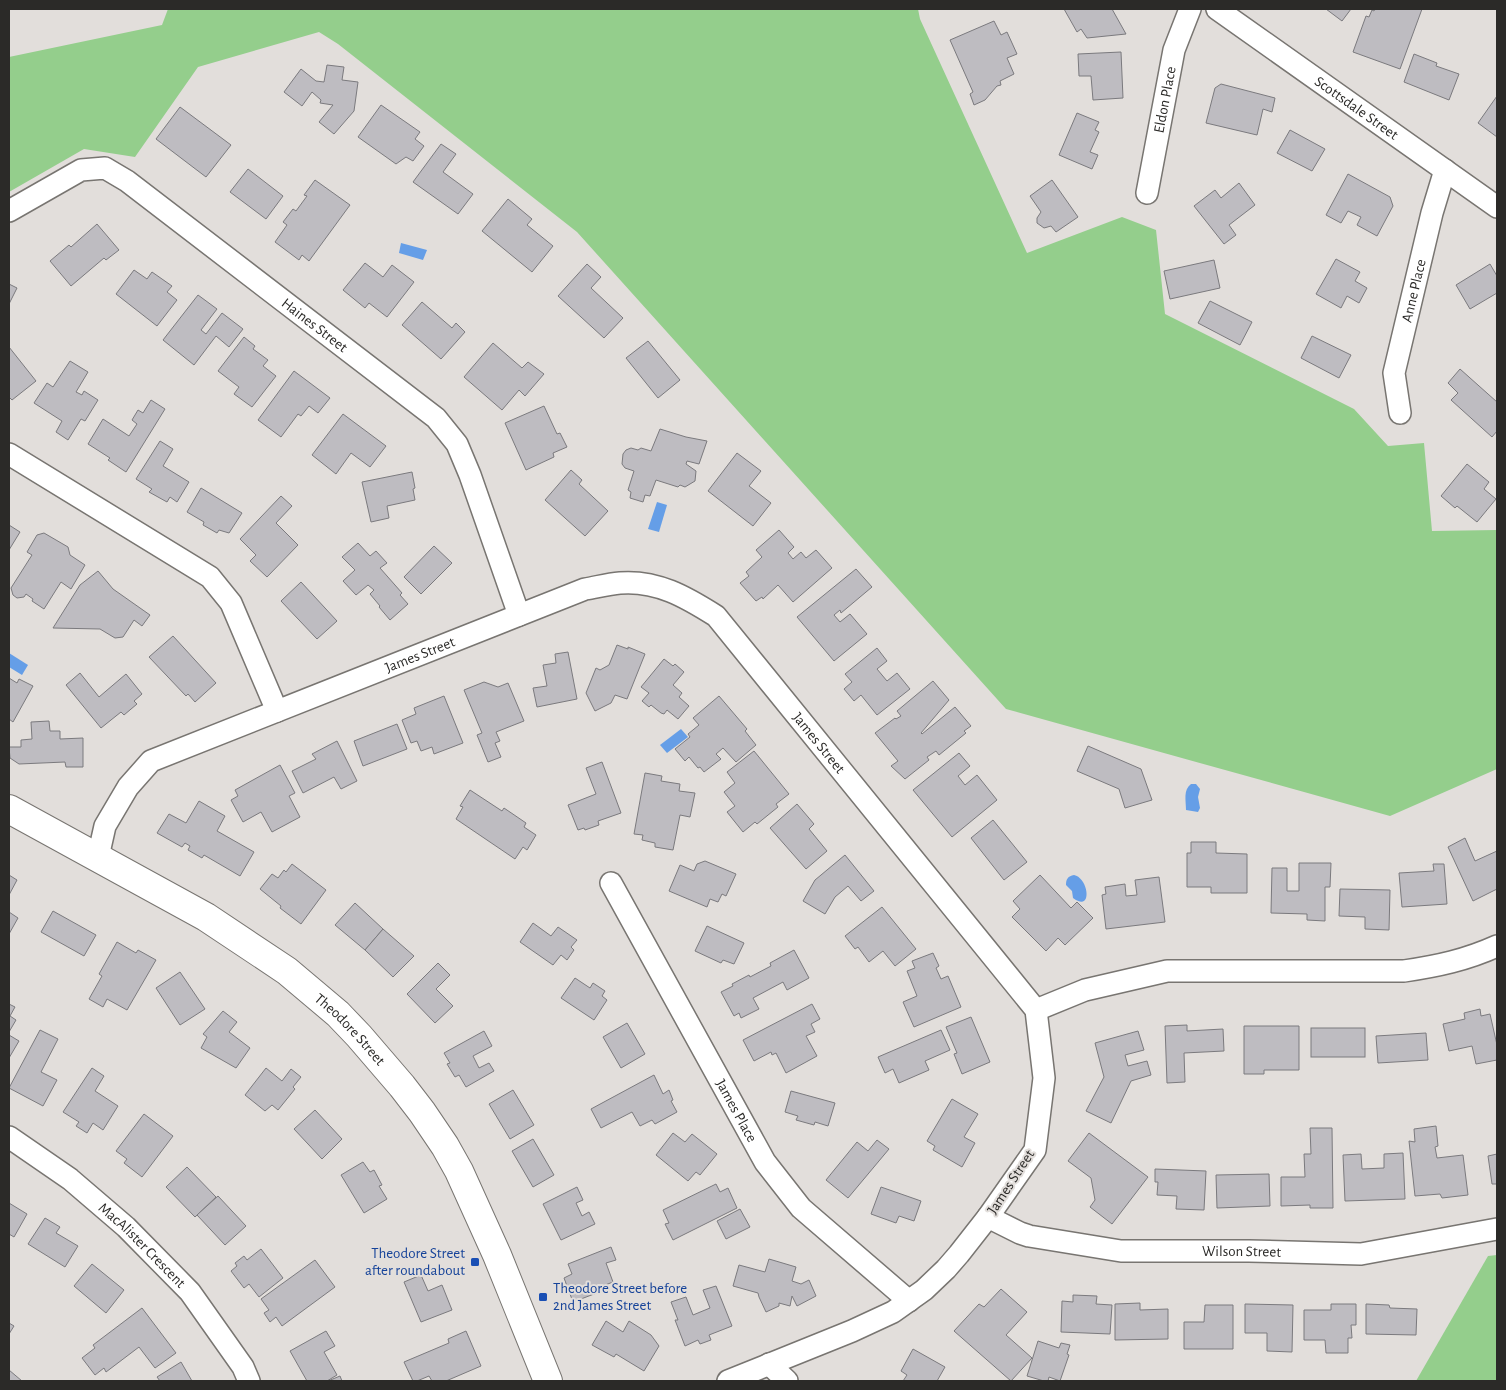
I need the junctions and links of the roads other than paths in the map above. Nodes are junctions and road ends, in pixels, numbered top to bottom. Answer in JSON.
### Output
{"nodes":[{"id":1,"x":1190,"y":9,"type":"edge"},
{"id":2,"x":1217,"y":9,"type":"edge"},
{"id":3,"x":1445,"y":170,"type":"junction"},
{"id":4,"x":1147,"y":193,"type":"dead end"},
{"id":5,"x":1497,"y":207,"type":"edge"},
{"id":6,"x":9,"y":211,"type":"edge"},
{"id":7,"x":1400,"y":413,"type":"dead end"},
{"id":8,"x":9,"y":454,"type":"edge"},
{"id":9,"x":519,"y":615,"type":"junction"},
{"id":10,"x":277,"y":711,"type":"junction"},
{"id":11,"x":9,"y":809,"type":"edge"},
{"id":12,"x":98,"y":858,"type":"junction"},
{"id":13,"x":611,"y":883,"type":"dead end"},
{"id":14,"x":1497,"y":946,"type":"edge"},
{"id":15,"x":1036,"y":1010,"type":"junction"},
{"id":16,"x":9,"y":1137,"type":"edge"},
{"id":17,"x":988,"y":1217,"type":"junction"},
{"id":18,"x":1497,"y":1229,"type":"edge"},
{"id":19,"x":909,"y":1301,"type":"junction"},
{"id":20,"x":770,"y":1364,"type":"junction"},
{"id":21,"x":249,"y":1381,"type":"edge"},
{"id":22,"x":548,"y":1381,"type":"edge"},
{"id":23,"x":728,"y":1381,"type":"edge"},
{"id":24,"x":787,"y":1381,"type":"edge"}],
"edges":[{"from":1,"to":4,"type":"street","name":"Eldon Place"},
{"from":2,"to":3,"type":"street","name":"Scottsdale Street"},
{"from":3,"to":5,"type":"street","name":"Scottsdale Street"},
{"from":3,"to":7,"type":"street","name":"Anne Place"},
{"from":6,"to":9,"type":"street","name":"Haines Street"},
{"from":8,"to":10,"type":"street"},
{"from":9,"to":10,"type":"street","name":"James Street"},
{"from":9,"to":15,"type":"street","name":"James Street"},
{"from":10,"to":12,"type":"street","name":"James Street"},
{"from":11,"to":12,"type":"main road","name":"Theodore Street"},
{"from":12,"to":22,"type":"main road","name":"Theodore Street"},
{"from":13,"to":19,"type":"street","name":"James Place"},
{"from":14,"to":15,"type":"street"},
{"from":15,"to":17,"type":"street","name":"James Street"},
{"from":16,"to":21,"type":"street","name":"MacAlister Crescent"},
{"from":17,"to":18,"type":"street","name":"Wilson Street"},
{"from":17,"to":19,"type":"street","name":"James Street"},
{"from":19,"to":20,"type":"street","name":"James Street"},
{"from":20,"to":23,"type":"street","name":"James Street"},
{"from":20,"to":24,"type":"street"}]}
